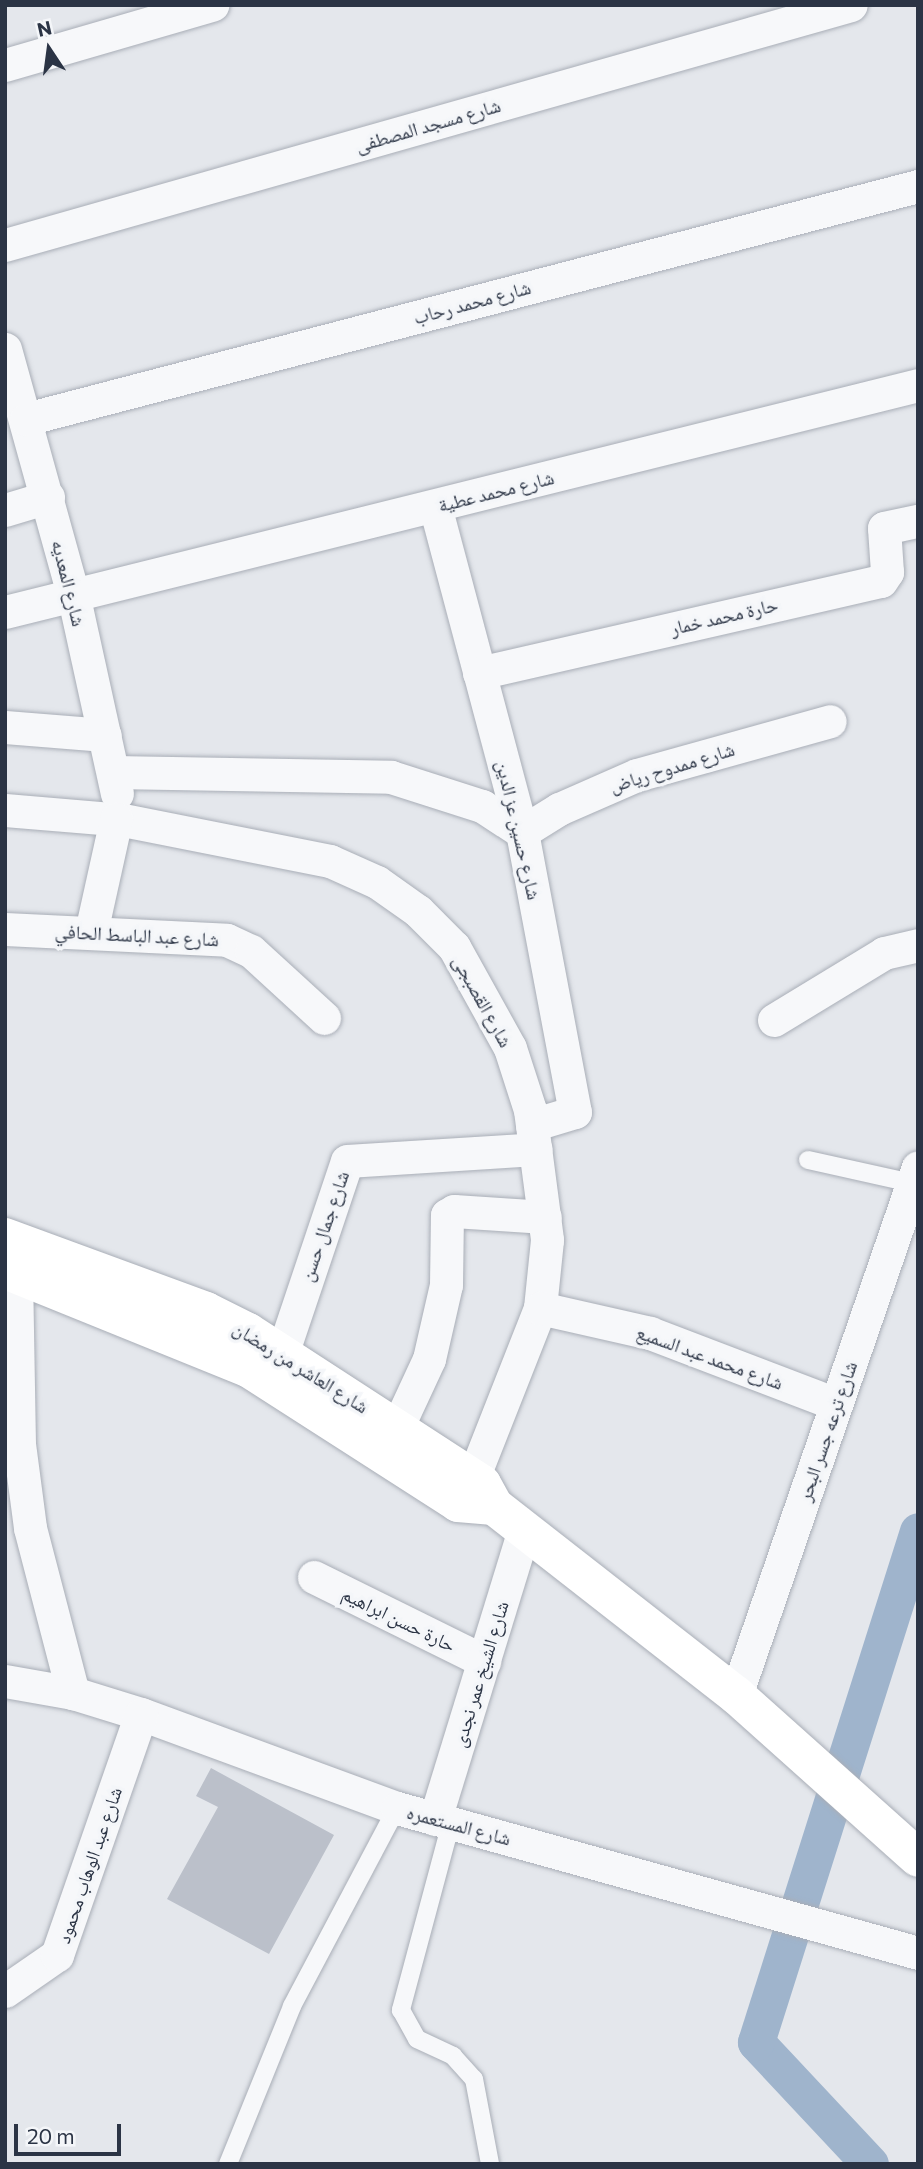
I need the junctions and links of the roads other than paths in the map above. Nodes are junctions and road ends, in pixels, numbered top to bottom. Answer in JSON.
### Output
{"nodes":[{"id":1,"x":212,"y":5,"type":"edge"},
{"id":2,"x":851,"y":5,"type":"edge"},
{"id":3,"x":5,"y":65,"type":"edge"},
{"id":4,"x":918,"y":186,"type":"edge"},
{"id":5,"x":5,"y":245,"type":"edge"},
{"id":6,"x":5,"y":349,"type":"edge"},
{"id":7,"x":918,"y":384,"type":"edge"},
{"id":8,"x":26,"y":419,"type":"junction"},
{"id":9,"x":48,"y":497,"type":"junction"},
{"id":10,"x":435,"y":506,"type":"junction"},
{"id":11,"x":5,"y":510,"type":"edge"},
{"id":12,"x":918,"y":521,"type":"edge"},
{"id":13,"x":74,"y":598,"type":"junction"},
{"id":14,"x":5,"y":612,"type":"edge"},
{"id":15,"x":479,"y":673,"type":"junction"},
{"id":16,"x":830,"y":721,"type":"dead end"},
{"id":17,"x":5,"y":727,"type":"edge"},
{"id":18,"x":105,"y":735,"type":"junction"},
{"id":19,"x":113,"y":772,"type":"junction"},
{"id":20,"x":5,"y":810,"type":"edge"},
{"id":21,"x":119,"y":819,"type":"junction"},
{"id":22,"x":523,"y":832,"type":"junction"},
{"id":23,"x":5,"y":929,"type":"edge"},
{"id":24,"x":91,"y":932,"type":"junction"},
{"id":25,"x":918,"y":946,"type":"edge"},
{"id":26,"x":324,"y":1018,"type":"dead end"},
{"id":27,"x":774,"y":1020,"type":"dead end"},
{"id":28,"x":534,"y":1137,"type":"junction"},
{"id":29,"x":808,"y":1160,"type":"dead end"},
{"id":30,"x":915,"y":1175,"type":"edge"},
{"id":31,"x":545,"y":1217,"type":"junction"},
{"id":32,"x":5,"y":1237,"type":"edge"},
{"id":33,"x":11,"y":1272,"type":"edge"},
{"id":34,"x":540,"y":1308,"type":"junction"},
{"id":35,"x":283,"y":1351,"type":"junction"},
{"id":36,"x":836,"y":1404,"type":"junction"},
{"id":37,"x":397,"y":1428,"type":"junction"},
{"id":38,"x":484,"y":1492,"type":"junction"},
{"id":39,"x":524,"y":1529,"type":"junction"},
{"id":40,"x":314,"y":1577,"type":"dead end"},
{"id":41,"x":484,"y":1661,"type":"junction"},
{"id":42,"x":5,"y":1681,"type":"edge"},
{"id":43,"x":73,"y":1693,"type":"junction"},
{"id":44,"x":736,"y":1695,"type":"junction"},
{"id":45,"x":141,"y":1714,"type":"junction"},
{"id":46,"x":397,"y":1808,"type":"junction"},
{"id":47,"x":443,"y":1821,"type":"junction"},
{"id":48,"x":915,"y":1845,"type":"edge"},
{"id":49,"x":918,"y":1953,"type":"edge"},
{"id":50,"x":5,"y":1990,"type":"edge"},
{"id":51,"x":228,"y":2164,"type":"edge"},
{"id":52,"x":490,"y":2164,"type":"edge"}],
"edges":[{"from":1,"to":3,"type":"street"},
{"from":2,"to":5,"type":"street","name":"شارع مسجد المصطفى"},
{"from":4,"to":8,"type":"street","name":"شارع محمد رحاب"},
{"from":6,"to":8,"type":"street","name":"شارع المعديه"},
{"from":7,"to":10,"type":"street","name":"شارع محمد عطية"},
{"from":8,"to":9,"type":"street","name":"شارع المعديه"},
{"from":9,"to":11,"type":"street"},
{"from":9,"to":13,"type":"street","name":"شارع المعديه"},
{"from":10,"to":13,"type":"street","name":"شارع محمد عطية"},
{"from":10,"to":15,"type":"street","name":"شارع حسين عز الدين"},
{"from":12,"to":15,"type":"street","name":"حارة محمد خمار"},
{"from":13,"to":14,"type":"street","name":"شارع محمد عطية"},
{"from":13,"to":18,"type":"street","name":"شارع المعديه"},
{"from":15,"to":22,"type":"street","name":"شارع حسين عز الدين"},
{"from":16,"to":22,"type":"street","name":"شارع ممدوح رياض"},
{"from":17,"to":18,"type":"street"},
{"from":18,"to":19,"type":"street","name":"شارع المعديه"},
{"from":19,"to":21,"type":"street","name":"شارع المعديه"},
{"from":19,"to":22,"type":"street"},
{"from":20,"to":21,"type":"street","name":"شارع القصبجى"},
{"from":21,"to":24,"type":"street"},
{"from":21,"to":28,"type":"street","name":"شارع القصبجى"},
{"from":22,"to":28,"type":"street","name":"شارع حسين عز الدين"},
{"from":23,"to":24,"type":"street","name":"شارع عبد الباسط الحافي"},
{"from":24,"to":26,"type":"street","name":"شارع عبد الباسط الحافي"},
{"from":25,"to":27,"type":"street"},
{"from":28,"to":31,"type":"street","name":"شارع القصبجى"},
{"from":28,"to":35,"type":"street","name":"شارع جمال حسن"},
{"from":29,"to":30,"type":"lane"},
{"from":30,"to":36,"type":"street","name":"شارع ترعه جسر البحر"},
{"from":31,"to":34,"type":"street","name":"شارع القصبجى"},
{"from":31,"to":37,"type":"street"},
{"from":32,"to":35,"type":"main road","name":"شارع العاشر من رمضان"},
{"from":33,"to":38,"type":"main road","name":"شارع العاشر من رمضان"},
{"from":33,"to":43,"type":"street"},
{"from":34,"to":36,"type":"street","name":"شارع محمد عبد السميع"},
{"from":34,"to":38,"type":"street","name":"شارع القصبجى"},
{"from":35,"to":37,"type":"main road","name":"شارع العاشر من رمضان"},
{"from":36,"to":44,"type":"street","name":"شارع ترعه جسر البحر"},
{"from":37,"to":38,"type":"main road","name":"شارع العاشر من رمضان"},
{"from":38,"to":39,"type":"main road","name":"شارع العاشر من رمضان"},
{"from":39,"to":41,"type":"street","name":"شارع الشيخ عمر نجدى"},
{"from":39,"to":44,"type":"main road","name":"شارع العاشر من رمضان"},
{"from":40,"to":41,"type":"street","name":"حارة حسن ابراهيم"},
{"from":41,"to":47,"type":"street","name":"شارع الشيخ عمر نجدى"},
{"from":42,"to":43,"type":"street","name":"شارع المستعمره"},
{"from":43,"to":45,"type":"street","name":"شارع المستعمره"},
{"from":44,"to":48,"type":"main road","name":"شارع العاشر من رمضان"},
{"from":45,"to":46,"type":"street","name":"شارع المستعمره"},
{"from":45,"to":50,"type":"street","name":"شارع عبد الوهاب محمود"},
{"from":46,"to":47,"type":"street","name":"شارع المستعمره"},
{"from":46,"to":51,"type":"lane"},
{"from":47,"to":49,"type":"street","name":"شارع المستعمره"},
{"from":47,"to":52,"type":"lane"}]}
